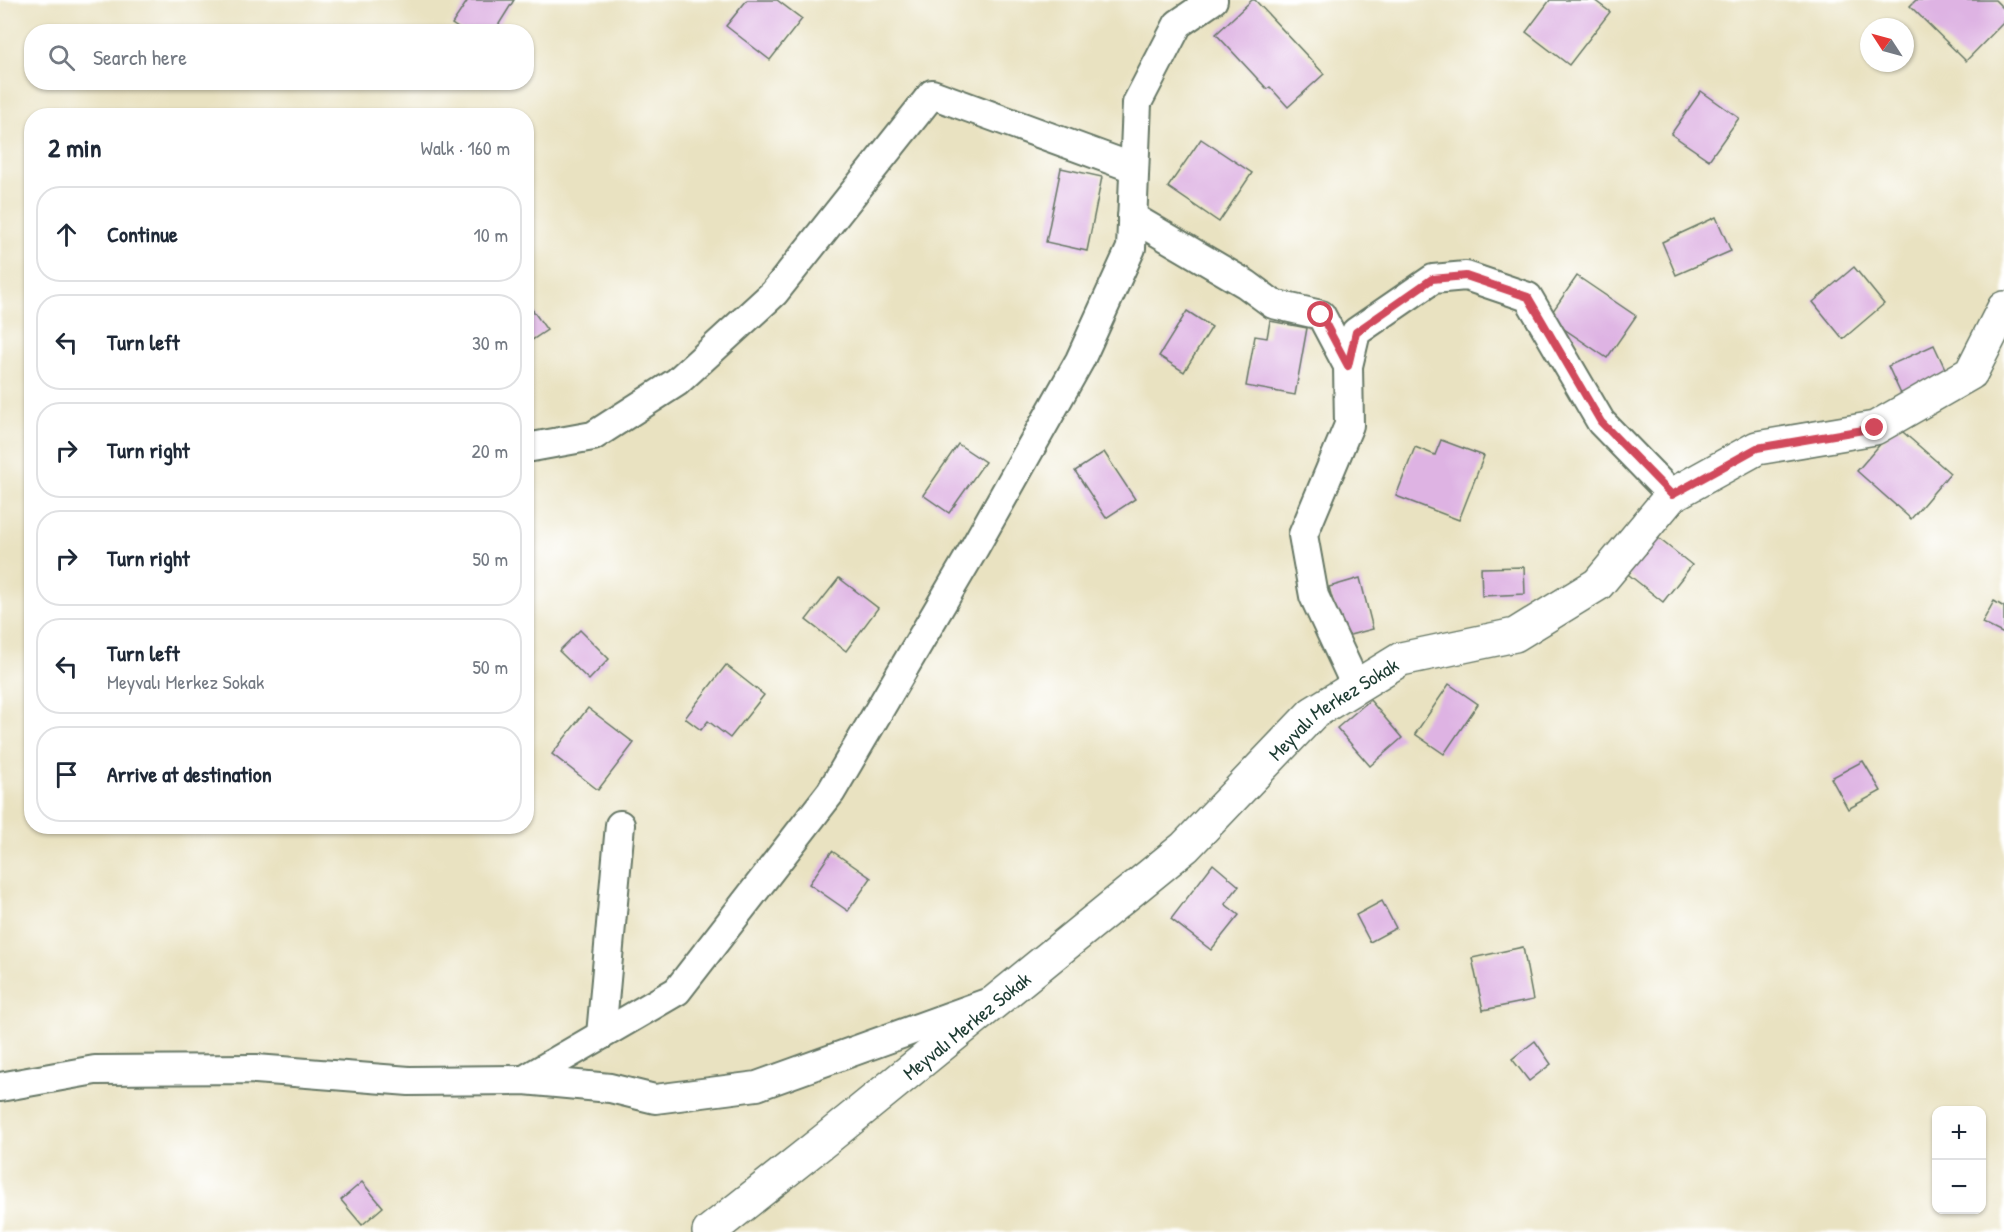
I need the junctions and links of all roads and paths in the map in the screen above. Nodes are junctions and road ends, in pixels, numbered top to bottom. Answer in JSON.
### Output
{"nodes":[{"id":1,"x":1213,"y":0,"type":"edge"},
{"id":2,"x":1134,"y":168,"type":"junction"},
{"id":3,"x":1132,"y":217,"type":"junction"},
{"id":4,"x":2004,"y":308,"type":"edge"},
{"id":5,"x":1348,"y":366,"type":"junction"},
{"id":6,"x":534,"y":447,"type":"edge"},
{"id":7,"x":1672,"y":495,"type":"junction"},
{"id":8,"x":1356,"y":686,"type":"junction"},
{"id":9,"x":620,"y":825,"type":"dead end"},
{"id":10,"x":997,"y":999,"type":"junction"},
{"id":11,"x":601,"y":1035,"type":"junction"},
{"id":12,"x":524,"y":1080,"type":"junction"},
{"id":13,"x":0,"y":1087,"type":"edge"},
{"id":14,"x":709,"y":1232,"type":"edge"}],
"edges":[{"from":1,"to":2,"type":"street"},
{"from":2,"to":3,"type":"street"},
{"from":2,"to":6,"type":"street"},
{"from":3,"to":5,"type":"street"},
{"from":3,"to":11,"type":"street"},
{"from":4,"to":7,"type":"street","name":"Meyvalı Merkez Sokak"},
{"from":5,"to":7,"type":"street"},
{"from":5,"to":8,"type":"street"},
{"from":7,"to":8,"type":"street","name":"Meyvalı Merkez Sokak"},
{"from":8,"to":10,"type":"street","name":"Meyvalı Merkez Sokak"},
{"from":9,"to":11,"type":"street"},
{"from":10,"to":12,"type":"street"},
{"from":10,"to":14,"type":"street","name":"Meyvalı Merkez Sokak"},
{"from":11,"to":12,"type":"street"},
{"from":12,"to":13,"type":"street"}]}
